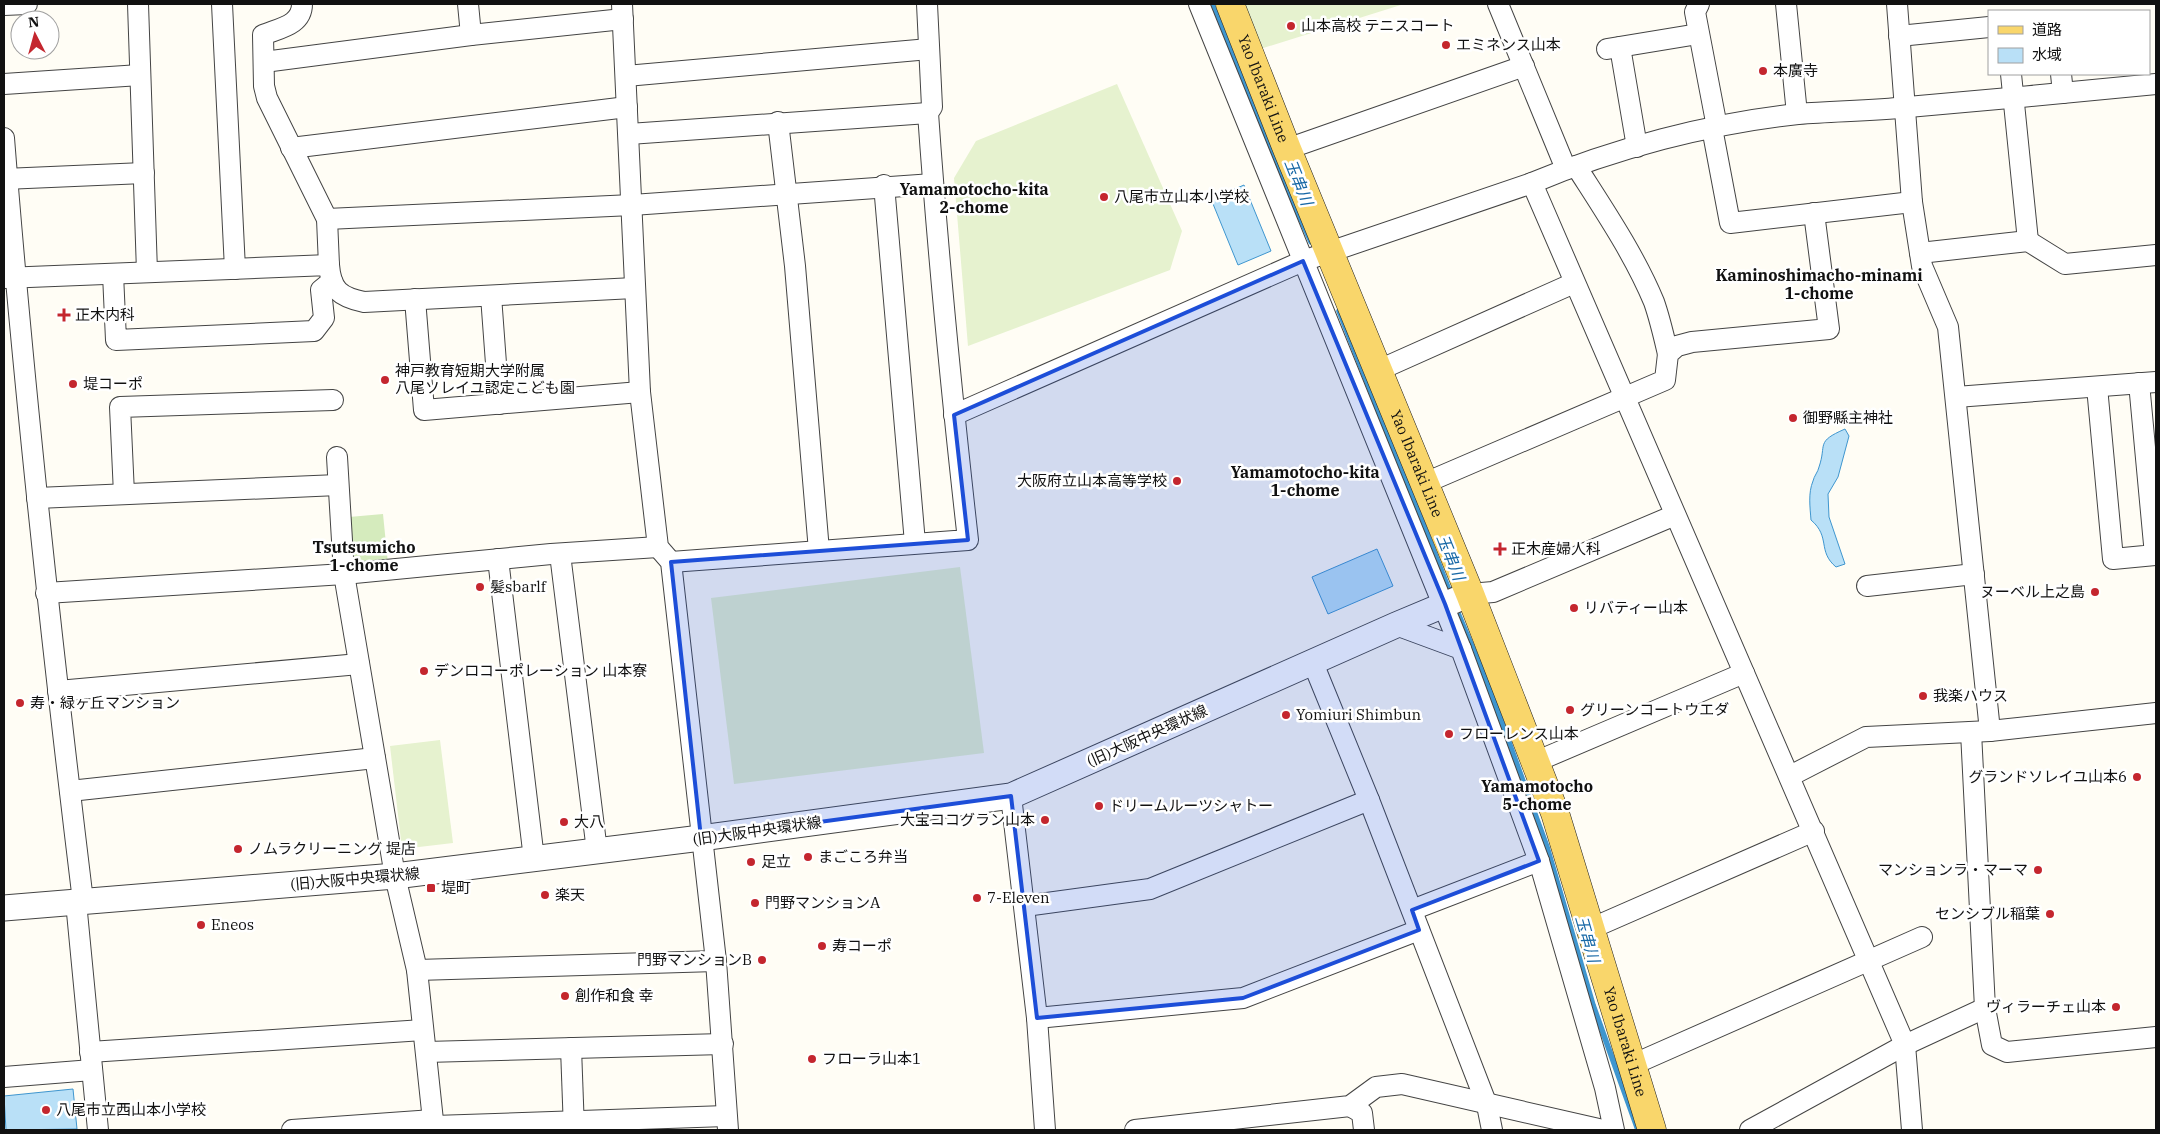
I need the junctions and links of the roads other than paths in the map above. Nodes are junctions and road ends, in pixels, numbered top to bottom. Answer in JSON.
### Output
{"nodes":[{"id":1,"x":27,"y":4,"type":"edge"},
{"id":2,"x":138,"y":4,"type":"edge"},
{"id":3,"x":222,"y":4,"type":"edge"},
{"id":4,"x":302,"y":4,"type":"edge"},
{"id":5,"x":468,"y":4,"type":"edge"},
{"id":6,"x":927,"y":4,"type":"edge"},
{"id":7,"x":1199,"y":4,"type":"edge"},
{"id":8,"x":1230,"y":4,"type":"edge"},
{"id":9,"x":1498,"y":4,"type":"edge"},
{"id":10,"x":1699,"y":4,"type":"edge"},
{"id":11,"x":1786,"y":4,"type":"edge"},
{"id":12,"x":1896,"y":4,"type":"edge"},
{"id":13,"x":4,"y":6,"type":"edge"},
{"id":14,"x":623,"y":12,"type":"edge"},
{"id":15,"x":1988,"y":27,"type":"edge"},
{"id":16,"x":1698,"y":34,"type":"junction"},
{"id":17,"x":471,"y":35,"type":"junction"},
{"id":18,"x":1899,"y":36,"type":"junction"},
{"id":19,"x":929,"y":49,"type":"junction"},
{"id":20,"x":264,"y":62,"type":"junction"},
{"id":21,"x":1524,"y":66,"type":"junction"},
{"id":22,"x":140,"y":75,"type":"junction"},
{"id":23,"x":2012,"y":75,"type":"edge"},
{"id":24,"x":626,"y":76,"type":"junction"},
{"id":25,"x":2062,"y":83,"type":"edge"},
{"id":26,"x":4,"y":84,"type":"edge"},
{"id":27,"x":2156,"y":84,"type":"edge"},
{"id":28,"x":2013,"y":98,"type":"junction"},
{"id":29,"x":627,"y":107,"type":"junction"},
{"id":30,"x":1904,"y":108,"type":"junction"},
{"id":31,"x":928,"y":113,"type":"junction"},
{"id":32,"x":1797,"y":114,"type":"junction"},
{"id":33,"x":778,"y":122,"type":"junction"},
{"id":34,"x":1714,"y":128,"type":"junction"},
{"id":35,"x":629,"y":134,"type":"junction"},
{"id":36,"x":4,"y":138,"type":"edge"},
{"id":37,"x":1637,"y":147,"type":"junction"},
{"id":38,"x":291,"y":148,"type":"junction"},
{"id":39,"x":1287,"y":149,"type":"junction"},
{"id":40,"x":1571,"y":167,"type":"junction"},
{"id":41,"x":144,"y":173,"type":"junction"},
{"id":42,"x":5,"y":179,"type":"edge"},
{"id":43,"x":1532,"y":183,"type":"junction"},
{"id":44,"x":933,"y":184,"type":"junction"},
{"id":45,"x":884,"y":186,"type":"junction"},
{"id":46,"x":785,"y":196,"type":"junction"},
{"id":47,"x":1912,"y":202,"type":"junction"},
{"id":48,"x":632,"y":205,"type":"junction"},
{"id":49,"x":1814,"y":213,"type":"junction"},
{"id":50,"x":327,"y":220,"type":"junction"},
{"id":51,"x":2028,"y":240,"type":"junction"},
{"id":52,"x":1329,"y":252,"type":"junction"},
{"id":53,"x":1920,"y":254,"type":"junction"},
{"id":54,"x":2156,"y":255,"type":"edge"},
{"id":55,"x":1303,"y":261,"type":"junction"},
{"id":56,"x":235,"y":269,"type":"junction"},
{"id":57,"x":147,"y":272,"type":"junction"},
{"id":58,"x":330,"y":273,"type":"junction"},
{"id":59,"x":114,"y":274,"type":"junction"},
{"id":60,"x":9,"y":277,"type":"edge"},
{"id":61,"x":1574,"y":283,"type":"junction"},
{"id":62,"x":634,"y":288,"type":"junction"},
{"id":63,"x":491,"y":296,"type":"junction"},
{"id":64,"x":415,"y":300,"type":"junction"},
{"id":65,"x":1668,"y":354,"type":"junction"},
{"id":66,"x":1380,"y":370,"type":"junction"},
{"id":67,"x":2148,"y":383,"type":"edge"},
{"id":68,"x":2097,"y":386,"type":"junction"},
{"id":69,"x":640,"y":392,"type":"junction"},
{"id":70,"x":1956,"y":397,"type":"junction"},
{"id":71,"x":1625,"y":398,"type":"junction"},
{"id":72,"x":333,"y":400,"type":"dead end"},
{"id":73,"x":499,"y":404,"type":"junction"},
{"id":74,"x":954,"y":415,"type":"junction"},
{"id":75,"x":337,"y":457,"type":"dead end"},
{"id":76,"x":1425,"y":483,"type":"junction"},
{"id":77,"x":338,"y":485,"type":"junction"},
{"id":78,"x":124,"y":494,"type":"junction"},
{"id":79,"x":37,"y":498,"type":"junction"},
{"id":80,"x":1675,"y":515,"type":"junction"},
{"id":81,"x":915,"y":543,"type":"junction"},
{"id":82,"x":820,"y":551,"type":"junction"},
{"id":83,"x":560,"y":554,"type":"junction"},
{"id":84,"x":665,"y":555,"type":"junction"},
{"id":85,"x":498,"y":559,"type":"junction"},
{"id":86,"x":344,"y":574,"type":"junction"},
{"id":87,"x":1974,"y":574,"type":"junction"},
{"id":88,"x":1867,"y":586,"type":"dead end"},
{"id":89,"x":46,"y":593,"type":"junction"},
{"id":90,"x":1470,"y":594,"type":"junction"},
{"id":91,"x":1444,"y":604,"type":"junction"},
{"id":92,"x":1396,"y":625,"type":"junction"},
{"id":93,"x":1461,"y":648,"type":"junction"},
{"id":94,"x":1314,"y":663,"type":"junction"},
{"id":95,"x":359,"y":664,"type":"junction"},
{"id":96,"x":1744,"y":673,"type":"junction"},
{"id":97,"x":58,"y":691,"type":"junction"},
{"id":98,"x":2156,"y":713,"type":"edge"},
{"id":99,"x":1980,"y":732,"type":"junction"},
{"id":100,"x":375,"y":758,"type":"junction"},
{"id":101,"x":1535,"y":762,"type":"junction"},
{"id":102,"x":1790,"y":776,"type":"junction"},
{"id":103,"x":70,"y":791,"type":"junction"},
{"id":104,"x":1011,"y":796,"type":"junction"},
{"id":105,"x":1369,"y":800,"type":"junction"},
{"id":106,"x":1814,"y":831,"type":"junction"},
{"id":107,"x":701,"y":838,"type":"junction"},
{"id":108,"x":597,"y":851,"type":"junction"},
{"id":109,"x":534,"y":859,"type":"junction"},
{"id":110,"x":1539,"y":861,"type":"junction"},
{"id":111,"x":395,"y":876,"type":"junction"},
{"id":112,"x":80,"y":902,"type":"junction"},
{"id":113,"x":1025,"y":906,"type":"junction"},
{"id":114,"x":4,"y":908,"type":"edge"},
{"id":115,"x":1412,"y":910,"type":"junction"},
{"id":116,"x":1590,"y":929,"type":"junction"},
{"id":117,"x":1419,"y":930,"type":"junction"},
{"id":118,"x":1922,"y":937,"type":"dead end"},
{"id":119,"x":716,"y":961,"type":"junction"},
{"id":120,"x":1869,"y":961,"type":"junction"},
{"id":121,"x":417,"y":970,"type":"junction"},
{"id":122,"x":1985,"y":1008,"type":"junction"},
{"id":123,"x":1036,"y":1018,"type":"junction"},
{"id":124,"x":423,"y":1030,"type":"junction"},
{"id":125,"x":2156,"y":1037,"type":"edge"},
{"id":126,"x":723,"y":1044,"type":"junction"},
{"id":127,"x":1905,"y":1045,"type":"junction"},
{"id":128,"x":571,"y":1048,"type":"junction"},
{"id":129,"x":426,"y":1052,"type":"junction"},
{"id":130,"x":91,"y":1061,"type":"junction"},
{"id":131,"x":1632,"y":1065,"type":"junction"},
{"id":132,"x":4,"y":1077,"type":"edge"},
{"id":133,"x":1487,"y":1105,"type":"junction"},
{"id":134,"x":1350,"y":1106,"type":"junction"},
{"id":135,"x":727,"y":1123,"type":"edge"},
{"id":136,"x":434,"y":1125,"type":"edge"},
{"id":137,"x":574,"y":1126,"type":"edge"},
{"id":138,"x":98,"y":1130,"type":"edge"},
{"id":139,"x":292,"y":1130,"type":"edge"},
{"id":140,"x":1045,"y":1130,"type":"edge"},
{"id":141,"x":1134,"y":1130,"type":"edge"},
{"id":142,"x":1364,"y":1130,"type":"edge"},
{"id":143,"x":1492,"y":1130,"type":"edge"},
{"id":144,"x":1603,"y":1130,"type":"edge"},
{"id":145,"x":1614,"y":1130,"type":"edge"},
{"id":146,"x":1652,"y":1130,"type":"edge"},
{"id":147,"x":1750,"y":1130,"type":"edge"},
{"id":148,"x":1912,"y":1130,"type":"edge"}],
"edges":[{"from":1,"to":13,"type":"street"},
{"from":2,"to":22,"type":"street"},
{"from":3,"to":56,"type":"street"},
{"from":4,"to":20,"type":"street"},
{"from":5,"to":17,"type":"street"},
{"from":6,"to":19,"type":"street"},
{"from":7,"to":55,"type":"street"},
{"from":8,"to":39,"type":"main road","name":"Yao Ibaraki Line"},
{"from":9,"to":21,"type":"street"},
{"from":10,"to":16,"type":"street"},
{"from":11,"to":32,"type":"street"},
{"from":12,"to":18,"type":"street"},
{"from":14,"to":17,"type":"street"},
{"from":14,"to":24,"type":"street"},
{"from":15,"to":18,"type":"street"},
{"from":16,"to":34,"type":"street"},
{"from":16,"to":37,"type":"street"},
{"from":17,"to":20,"type":"street"},
{"from":18,"to":30,"type":"street"},
{"from":19,"to":24,"type":"street"},
{"from":19,"to":31,"type":"street"},
{"from":20,"to":38,"type":"street"},
{"from":21,"to":39,"type":"street"},
{"from":21,"to":40,"type":"street"},
{"from":22,"to":26,"type":"street"},
{"from":22,"to":41,"type":"street"},
{"from":23,"to":28,"type":"street"},
{"from":24,"to":29,"type":"street"},
{"from":25,"to":27,"type":"street"},
{"from":25,"to":28,"type":"street"},
{"from":28,"to":30,"type":"street"},
{"from":28,"to":51,"type":"street"},
{"from":29,"to":35,"type":"street"},
{"from":29,"to":38,"type":"street"},
{"from":30,"to":32,"type":"street"},
{"from":30,"to":47,"type":"street"},
{"from":31,"to":33,"type":"street"},
{"from":31,"to":44,"type":"street"},
{"from":32,"to":34,"type":"street"},
{"from":33,"to":35,"type":"street"},
{"from":33,"to":46,"type":"street"},
{"from":34,"to":37,"type":"street"},
{"from":34,"to":49,"type":"street"},
{"from":35,"to":48,"type":"street"},
{"from":36,"to":42,"type":"street"},
{"from":37,"to":40,"type":"street"},
{"from":38,"to":50,"type":"street"},
{"from":39,"to":52,"type":"main road","name":"Yao Ibaraki Line"},
{"from":40,"to":43,"type":"street"},
{"from":40,"to":65,"type":"street"},
{"from":41,"to":42,"type":"street"},
{"from":41,"to":57,"type":"street"},
{"from":42,"to":60,"type":"street"},
{"from":43,"to":52,"type":"street"},
{"from":43,"to":61,"type":"street"},
{"from":44,"to":45,"type":"street"},
{"from":44,"to":74,"type":"street"},
{"from":45,"to":46,"type":"street"},
{"from":45,"to":81,"type":"street"},
{"from":46,"to":48,"type":"street"},
{"from":46,"to":82,"type":"street"},
{"from":47,"to":49,"type":"street"},
{"from":47,"to":53,"type":"street"},
{"from":48,"to":50,"type":"street"},
{"from":48,"to":62,"type":"street"},
{"from":49,"to":65,"type":"street"},
{"from":50,"to":58,"type":"street"},
{"from":51,"to":53,"type":"street"},
{"from":51,"to":54,"type":"street"},
{"from":52,"to":55,"type":"street"},
{"from":52,"to":66,"type":"main road","name":"Yao Ibaraki Line"},
{"from":53,"to":70,"type":"street"},
{"from":55,"to":74,"type":"street"},
{"from":55,"to":91,"type":"street"},
{"from":56,"to":57,"type":"street"},
{"from":56,"to":58,"type":"street"},
{"from":57,"to":59,"type":"street"},
{"from":58,"to":59,"type":"street"},
{"from":58,"to":64,"type":"street"},
{"from":59,"to":60,"type":"street"},
{"from":60,"to":79,"type":"street"},
{"from":61,"to":66,"type":"street"},
{"from":61,"to":71,"type":"street"},
{"from":62,"to":63,"type":"street"},
{"from":62,"to":69,"type":"street"},
{"from":63,"to":64,"type":"street"},
{"from":63,"to":73,"type":"street"},
{"from":64,"to":73,"type":"street"},
{"from":65,"to":71,"type":"street"},
{"from":66,"to":76,"type":"main road","name":"Yao Ibaraki Line"},
{"from":67,"to":68,"type":"street"},
{"from":67,"to":68,"type":"street"},
{"from":68,"to":70,"type":"street"},
{"from":69,"to":73,"type":"street"},
{"from":69,"to":84,"type":"street"},
{"from":70,"to":87,"type":"street"},
{"from":71,"to":76,"type":"street"},
{"from":71,"to":80,"type":"street"},
{"from":72,"to":78,"type":"street"},
{"from":74,"to":81,"type":"street"},
{"from":75,"to":77,"type":"street"},
{"from":76,"to":90,"type":"main road","name":"Yao Ibaraki Line"},
{"from":77,"to":78,"type":"street"},
{"from":77,"to":86,"type":"street"},
{"from":78,"to":79,"type":"street"},
{"from":79,"to":89,"type":"street"},
{"from":80,"to":90,"type":"street"},
{"from":80,"to":96,"type":"street"},
{"from":81,"to":82,"type":"street"},
{"from":82,"to":84,"type":"street"},
{"from":83,"to":84,"type":"street"},
{"from":83,"to":85,"type":"street"},
{"from":83,"to":108,"type":"street"},
{"from":84,"to":107,"type":"street"},
{"from":85,"to":86,"type":"street"},
{"from":85,"to":109,"type":"street"},
{"from":86,"to":89,"type":"street"},
{"from":86,"to":95,"type":"street"},
{"from":87,"to":88,"type":"street"},
{"from":87,"to":99,"type":"street"},
{"from":89,"to":97,"type":"street"},
{"from":90,"to":91,"type":"street","name":"(旧)大阪中央環状線"},
{"from":90,"to":101,"type":"main road","name":"Yao Ibaraki Line"},
{"from":91,"to":92,"type":"street","name":"(旧)大阪中央環状線"},
{"from":91,"to":93,"type":"street"},
{"from":92,"to":93,"type":"street"},
{"from":92,"to":94,"type":"street","name":"(旧)大阪中央環状線"},
{"from":93,"to":110,"type":"street"},
{"from":94,"to":104,"type":"street","name":"(旧)大阪中央環状線"},
{"from":94,"to":105,"type":"street"},
{"from":95,"to":97,"type":"street"},
{"from":95,"to":100,"type":"street"},
{"from":96,"to":101,"type":"street"},
{"from":96,"to":102,"type":"street"},
{"from":97,"to":103,"type":"street"},
{"from":98,"to":99,"type":"street"},
{"from":99,"to":102,"type":"street"},
{"from":99,"to":122,"type":"street"},
{"from":100,"to":103,"type":"street"},
{"from":100,"to":111,"type":"street"},
{"from":101,"to":116,"type":"main road","name":"Yao Ibaraki Line"},
{"from":102,"to":106,"type":"street"},
{"from":103,"to":112,"type":"street"},
{"from":104,"to":107,"type":"street","name":"(旧)大阪中央環状線"},
{"from":104,"to":113,"type":"street"},
{"from":105,"to":113,"type":"street"},
{"from":105,"to":115,"type":"street"},
{"from":106,"to":116,"type":"street"},
{"from":106,"to":120,"type":"street"},
{"from":107,"to":108,"type":"street","name":"(旧)大阪中央環状線"},
{"from":107,"to":119,"type":"street"},
{"from":108,"to":109,"type":"street","name":"(旧)大阪中央環状線"},
{"from":109,"to":111,"type":"street","name":"(旧)大阪中央環状線"},
{"from":110,"to":115,"type":"street"},
{"from":110,"to":145,"type":"street"},
{"from":111,"to":112,"type":"street","name":"(旧)大阪中央環状線"},
{"from":111,"to":121,"type":"street"},
{"from":112,"to":114,"type":"street","name":"(旧)大阪中央環状線"},
{"from":112,"to":130,"type":"street"},
{"from":113,"to":123,"type":"street"},
{"from":115,"to":117,"type":"street"},
{"from":116,"to":131,"type":"main road","name":"Yao Ibaraki Line"},
{"from":117,"to":123,"type":"street"},
{"from":117,"to":133,"type":"street"},
{"from":118,"to":120,"type":"street"},
{"from":119,"to":121,"type":"street"},
{"from":119,"to":126,"type":"street"},
{"from":120,"to":127,"type":"street"},
{"from":120,"to":131,"type":"street"},
{"from":121,"to":124,"type":"street"},
{"from":122,"to":125,"type":"street"},
{"from":122,"to":127,"type":"street"},
{"from":123,"to":140,"type":"street"},
{"from":124,"to":129,"type":"street"},
{"from":124,"to":130,"type":"street"},
{"from":126,"to":128,"type":"street"},
{"from":126,"to":135,"type":"street"},
{"from":127,"to":147,"type":"street"},
{"from":127,"to":148,"type":"street"},
{"from":128,"to":129,"type":"street"},
{"from":128,"to":137,"type":"street"},
{"from":129,"to":136,"type":"street"},
{"from":130,"to":132,"type":"street"},
{"from":130,"to":138,"type":"street"},
{"from":131,"to":146,"type":"main road","name":"Yao Ibaraki Line"},
{"from":133,"to":134,"type":"street"},
{"from":133,"to":143,"type":"street"},
{"from":133,"to":144,"type":"street"},
{"from":134,"to":141,"type":"street"},
{"from":134,"to":142,"type":"street"},
{"from":135,"to":137,"type":"street"},
{"from":136,"to":137,"type":"street"},
{"from":136,"to":139,"type":"street"}]}
